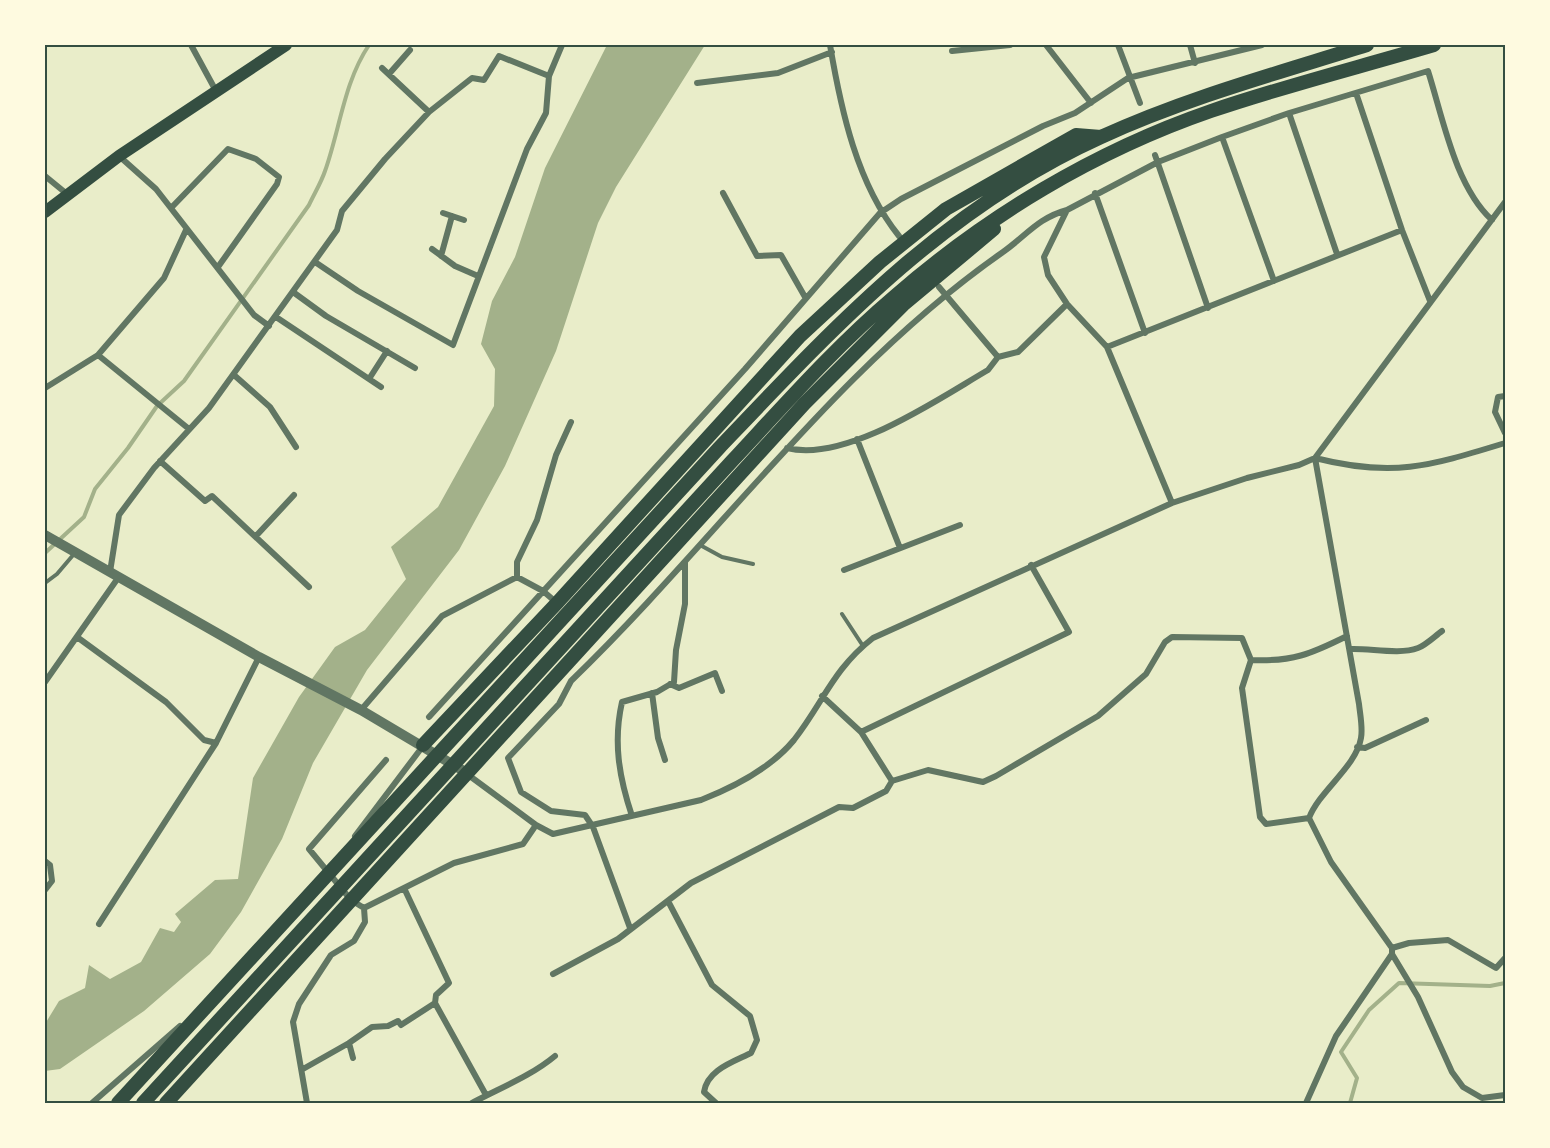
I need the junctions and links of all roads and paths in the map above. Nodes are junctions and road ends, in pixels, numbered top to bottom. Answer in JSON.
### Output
{"nodes":[{"id":1,"x":191,"y":45,"type":"edge"},
{"id":2,"x":286,"y":45,"type":"edge"},
{"id":3,"x":562,"y":45,"type":"edge"},
{"id":4,"x":1010,"y":45,"type":"edge"},
{"id":5,"x":1046,"y":45,"type":"edge"},
{"id":6,"x":1118,"y":45,"type":"edge"},
{"id":7,"x":1190,"y":45,"type":"edge"},
{"id":8,"x":1262,"y":45,"type":"edge"},
{"id":9,"x":1367,"y":45,"type":"edge"},
{"id":10,"x":1434,"y":45,"type":"edge"},
{"id":11,"x":831,"y":49,"type":"edge"},
{"id":12,"x":410,"y":50,"type":"dead end"},
{"id":13,"x":952,"y":51,"type":"dead end"},
{"id":14,"x":1195,"y":63,"type":"junction"},
{"id":15,"x":382,"y":68,"type":"dead end"},
{"id":16,"x":389,"y":74,"type":"junction"},
{"id":17,"x":549,"y":76,"type":"junction"},
{"id":18,"x":1128,"y":78,"type":"junction"},
{"id":19,"x":697,"y":83,"type":"dead end"},
{"id":20,"x":217,"y":92,"type":"junction"},
{"id":21,"x":1356,"y":93,"type":"junction"},
{"id":22,"x":1091,"y":103,"type":"junction"},
{"id":23,"x":1140,"y":103,"type":"dead end"},
{"id":24,"x":429,"y":112,"type":"junction"},
{"id":25,"x":1289,"y":113,"type":"junction"},
{"id":26,"x":1101,"y":137,"type":"junction"},
{"id":27,"x":1222,"y":137,"type":"junction"},
{"id":28,"x":119,"y":156,"type":"junction"},
{"id":29,"x":1156,"y":158,"type":"junction"},
{"id":30,"x":45,"y":176,"type":"edge"},
{"id":31,"x":723,"y":193,"type":"dead end"},
{"id":32,"x":1095,"y":193,"type":"junction"},
{"id":33,"x":1034,"y":194,"type":"junction"},
{"id":34,"x":67,"y":195,"type":"junction"},
{"id":35,"x":1505,"y":202,"type":"edge"},
{"id":36,"x":172,"y":207,"type":"junction"},
{"id":37,"x":1067,"y":210,"type":"junction"},
{"id":38,"x":45,"y":212,"type":"edge"},
{"id":39,"x":443,"y":213,"type":"dead end"},
{"id":40,"x":880,"y":213,"type":"junction"},
{"id":41,"x":452,"y":216,"type":"junction"},
{"id":42,"x":464,"y":220,"type":"dead end"},
{"id":43,"x":1492,"y":220,"type":"junction"},
{"id":44,"x":186,"y":230,"type":"junction"},
{"id":45,"x":1402,"y":230,"type":"junction"},
{"id":46,"x":899,"y":236,"type":"dead end"},
{"id":47,"x":432,"y":249,"type":"dead end"},
{"id":48,"x":1337,"y":254,"type":"junction"},
{"id":49,"x":441,"y":256,"type":"junction"},
{"id":50,"x":315,"y":262,"type":"junction"},
{"id":51,"x":218,"y":267,"type":"junction"},
{"id":52,"x":478,"y":276,"type":"junction"},
{"id":53,"x":1274,"y":280,"type":"junction"},
{"id":54,"x":939,"y":287,"type":"dead end"},
{"id":55,"x":293,"y":292,"type":"junction"},
{"id":56,"x":945,"y":295,"type":"junction"},
{"id":57,"x":805,"y":297,"type":"junction"},
{"id":58,"x":1430,"y":301,"type":"junction"},
{"id":59,"x":1067,"y":304,"type":"junction"},
{"id":60,"x":1208,"y":308,"type":"junction"},
{"id":61,"x":276,"y":317,"type":"junction"},
{"id":62,"x":269,"y":326,"type":"junction"},
{"id":63,"x":1145,"y":333,"type":"junction"},
{"id":64,"x":1107,"y":347,"type":"junction"},
{"id":65,"x":387,"y":351,"type":"junction"},
{"id":66,"x":98,"y":355,"type":"junction"},
{"id":67,"x":998,"y":357,"type":"junction"},
{"id":68,"x":415,"y":368,"type":"dead end"},
{"id":69,"x":234,"y":375,"type":"junction"},
{"id":70,"x":369,"y":379,"type":"junction"},
{"id":71,"x":381,"y":387,"type":"dead end"},
{"id":72,"x":45,"y":388,"type":"edge"},
{"id":73,"x":1505,"y":396,"type":"edge"},
{"id":74,"x":571,"y":422,"type":"dead end"},
{"id":75,"x":189,"y":429,"type":"junction"},
{"id":76,"x":1505,"y":433,"type":"edge"},
{"id":77,"x":857,"y":439,"type":"junction"},
{"id":78,"x":1505,"y":443,"type":"edge"},
{"id":79,"x":296,"y":447,"type":"dead end"},
{"id":80,"x":787,"y":448,"type":"junction"},
{"id":81,"x":1315,"y":458,"type":"junction"},
{"id":82,"x":160,"y":461,"type":"junction"},
{"id":83,"x":294,"y":495,"type":"dead end"},
{"id":84,"x":1172,"y":503,"type":"junction"},
{"id":85,"x":960,"y":525,"type":"dead end"},
{"id":86,"x":256,"y":536,"type":"junction"},
{"id":87,"x":47,"y":537,"type":"edge"},
{"id":88,"x":700,"y":545,"type":"junction"},
{"id":89,"x":900,"y":548,"type":"junction"},
{"id":90,"x":70,"y":549,"type":"junction"},
{"id":91,"x":685,"y":561,"type":"junction"},
{"id":92,"x":753,"y":564,"type":"dead end"},
{"id":93,"x":1031,"y":565,"type":"junction"},
{"id":94,"x":844,"y":570,"type":"dead end"},
{"id":95,"x":114,"y":575,"type":"junction"},
{"id":96,"x":517,"y":578,"type":"junction"},
{"id":97,"x":45,"y":583,"type":"edge"},
{"id":98,"x":309,"y":587,"type":"dead end"},
{"id":99,"x":543,"y":591,"type":"junction"},
{"id":100,"x":557,"y":603,"type":"junction"},
{"id":101,"x":842,"y":614,"type":"dead end"},
{"id":102,"x":1442,"y":631,"type":"dead end"},
{"id":103,"x":1347,"y":636,"type":"junction"},
{"id":104,"x":77,"y":637,"type":"junction"},
{"id":105,"x":863,"y":646,"type":"junction"},
{"id":106,"x":1350,"y":649,"type":"junction"},
{"id":107,"x":262,"y":658,"type":"junction"},
{"id":108,"x":1251,"y":660,"type":"junction"},
{"id":109,"x":45,"y":682,"type":"edge"},
{"id":110,"x":670,"y":684,"type":"junction"},
{"id":111,"x":722,"y":691,"type":"dead end"},
{"id":112,"x":652,"y":693,"type":"junction"},
{"id":113,"x":822,"y":696,"type":"junction"},
{"id":114,"x":358,"y":709,"type":"junction"},
{"id":115,"x":429,"y":717,"type":"dead end"},
{"id":116,"x":1426,"y":720,"type":"dead end"},
{"id":117,"x":861,"y":732,"type":"junction"},
{"id":118,"x":216,"y":743,"type":"junction"},
{"id":119,"x":423,"y":745,"type":"junction"},
{"id":120,"x":1357,"y":747,"type":"junction"},
{"id":121,"x":386,"y":760,"type":"dead end"},
{"id":122,"x":665,"y":760,"type":"dead end"},
{"id":123,"x":467,"y":773,"type":"junction"},
{"id":124,"x":892,"y":781,"type":"junction"},
{"id":125,"x":632,"y":816,"type":"junction"},
{"id":126,"x":1309,"y":818,"type":"junction"},
{"id":127,"x":536,"y":825,"type":"junction"},
{"id":128,"x":593,"y":827,"type":"junction"},
{"id":129,"x":45,"y":861,"type":"edge"},
{"id":130,"x":328,"y":872,"type":"junction"},
{"id":131,"x":404,"y":888,"type":"junction"},
{"id":132,"x":45,"y":890,"type":"edge"},
{"id":133,"x":351,"y":900,"type":"junction"},
{"id":134,"x":668,"y":901,"type":"junction"},
{"id":135,"x":364,"y":908,"type":"junction"},
{"id":136,"x":99,"y":924,"type":"dead end"},
{"id":137,"x":630,"y":928,"type":"junction"},
{"id":138,"x":1392,"y":951,"type":"junction"},
{"id":139,"x":1505,"y":958,"type":"edge"},
{"id":140,"x":553,"y":974,"type":"dead end"},
{"id":141,"x":435,"y":1003,"type":"junction"},
{"id":142,"x":349,"y":1043,"type":"junction"},
{"id":143,"x":555,"y":1056,"type":"dead end"},
{"id":144,"x":353,"y":1058,"type":"dead end"},
{"id":145,"x":303,"y":1069,"type":"junction"},
{"id":146,"x":486,"y":1095,"type":"junction"},
{"id":147,"x":1505,"y":1095,"type":"edge"},
{"id":148,"x":92,"y":1103,"type":"edge"},
{"id":149,"x":118,"y":1103,"type":"edge"},
{"id":150,"x":143,"y":1103,"type":"edge"},
{"id":151,"x":166,"y":1103,"type":"edge"},
{"id":152,"x":307,"y":1103,"type":"edge"},
{"id":153,"x":472,"y":1103,"type":"edge"},
{"id":154,"x":716,"y":1103,"type":"edge"},
{"id":155,"x":1306,"y":1103,"type":"edge"}],
"edges":[{"from":1,"to":20,"type":"street"},
{"from":2,"to":20,"type":"main road"},
{"from":3,"to":17,"type":"street"},
{"from":4,"to":13,"type":"street"},
{"from":5,"to":22,"type":"street"},
{"from":6,"to":18,"type":"street"},
{"from":7,"to":14,"type":"street"},
{"from":8,"to":14,"type":"street"},
{"from":9,"to":26,"type":"highway"},
{"from":10,"to":33,"type":"highway"},
{"from":11,"to":19,"type":"street"},
{"from":11,"to":40,"type":"street"},
{"from":12,"to":16,"type":"street"},
{"from":14,"to":18,"type":"street"},
{"from":15,"to":16,"type":"street"},
{"from":16,"to":24,"type":"street"},
{"from":17,"to":24,"type":"street"},
{"from":17,"to":52,"type":"street"},
{"from":18,"to":22,"type":"street"},
{"from":18,"to":23,"type":"street"},
{"from":20,"to":28,"type":"main road"},
{"from":21,"to":25,"type":"street"},
{"from":21,"to":43,"type":"street"},
{"from":21,"to":45,"type":"street"},
{"from":22,"to":40,"type":"street"},
{"from":24,"to":50,"type":"street"},
{"from":25,"to":27,"type":"street"},
{"from":25,"to":48,"type":"street"},
{"from":26,"to":100,"type":"highway"},
{"from":26,"to":149,"type":"highway"},
{"from":27,"to":29,"type":"street"},
{"from":27,"to":53,"type":"street"},
{"from":28,"to":34,"type":"main road"},
{"from":28,"to":36,"type":"street"},
{"from":29,"to":32,"type":"street"},
{"from":29,"to":60,"type":"street"},
{"from":30,"to":34,"type":"street"},
{"from":31,"to":57,"type":"street"},
{"from":32,"to":37,"type":"street"},
{"from":32,"to":63,"type":"street"},
{"from":33,"to":123,"type":"highway"},
{"from":33,"to":150,"type":"highway"},
{"from":34,"to":38,"type":"main road"},
{"from":35,"to":43,"type":"street"},
{"from":36,"to":44,"type":"street"},
{"from":36,"to":51,"type":"street"},
{"from":37,"to":56,"type":"street"},
{"from":37,"to":59,"type":"street"},
{"from":39,"to":41,"type":"street"},
{"from":40,"to":46,"type":"street"},
{"from":40,"to":57,"type":"street"},
{"from":41,"to":42,"type":"street"},
{"from":41,"to":49,"type":"street"},
{"from":43,"to":58,"type":"street"},
{"from":44,"to":51,"type":"street"},
{"from":44,"to":66,"type":"street"},
{"from":45,"to":48,"type":"street"},
{"from":45,"to":58,"type":"street"},
{"from":47,"to":49,"type":"street"},
{"from":48,"to":53,"type":"street"},
{"from":49,"to":52,"type":"street"},
{"from":50,"to":52,"type":"street"},
{"from":50,"to":55,"type":"street"},
{"from":51,"to":62,"type":"street"},
{"from":53,"to":60,"type":"street"},
{"from":54,"to":56,"type":"street"},
{"from":55,"to":61,"type":"street"},
{"from":55,"to":65,"type":"street"},
{"from":56,"to":67,"type":"street"},
{"from":56,"to":80,"type":"street"},
{"from":57,"to":99,"type":"street"},
{"from":58,"to":81,"type":"street"},
{"from":59,"to":64,"type":"street"},
{"from":59,"to":67,"type":"street"},
{"from":60,"to":63,"type":"street"},
{"from":61,"to":62,"type":"street"},
{"from":61,"to":70,"type":"street"},
{"from":62,"to":69,"type":"street"},
{"from":63,"to":64,"type":"street"},
{"from":64,"to":84,"type":"street"},
{"from":65,"to":68,"type":"street"},
{"from":65,"to":70,"type":"street"},
{"from":66,"to":72,"type":"street"},
{"from":66,"to":75,"type":"street"},
{"from":67,"to":77,"type":"street"},
{"from":69,"to":75,"type":"street"},
{"from":69,"to":79,"type":"street"},
{"from":70,"to":71,"type":"street"},
{"from":73,"to":76,"type":"street"},
{"from":74,"to":96,"type":"street"},
{"from":75,"to":82,"type":"street"},
{"from":77,"to":80,"type":"street"},
{"from":77,"to":89,"type":"street"},
{"from":78,"to":81,"type":"street"},
{"from":80,"to":88,"type":"street"},
{"from":81,"to":84,"type":"street"},
{"from":81,"to":103,"type":"street"},
{"from":82,"to":86,"type":"street"},
{"from":82,"to":95,"type":"street"},
{"from":83,"to":86,"type":"street"},
{"from":84,"to":93,"type":"street"},
{"from":85,"to":89,"type":"street"},
{"from":86,"to":98,"type":"street"},
{"from":87,"to":90,"type":"street"},
{"from":88,"to":91,"type":"street"},
{"from":88,"to":92,"type":"lane"},
{"from":89,"to":94,"type":"street"},
{"from":90,"to":95,"type":"street"},
{"from":90,"to":97,"type":"lane"},
{"from":91,"to":110,"type":"street"},
{"from":91,"to":128,"type":"street"},
{"from":93,"to":105,"type":"street"},
{"from":93,"to":117,"type":"street"},
{"from":95,"to":104,"type":"street"},
{"from":95,"to":107,"type":"street"},
{"from":96,"to":99,"type":"street"},
{"from":96,"to":114,"type":"street"},
{"from":99,"to":100,"type":"street"},
{"from":99,"to":115,"type":"street"},
{"from":100,"to":119,"type":"highway"},
{"from":101,"to":105,"type":"lane"},
{"from":102,"to":106,"type":"street"},
{"from":103,"to":106,"type":"street"},
{"from":103,"to":108,"type":"street"},
{"from":104,"to":109,"type":"street"},
{"from":104,"to":118,"type":"street"},
{"from":105,"to":113,"type":"street"},
{"from":106,"to":120,"type":"street"},
{"from":107,"to":114,"type":"street"},
{"from":107,"to":118,"type":"street"},
{"from":108,"to":124,"type":"street"},
{"from":108,"to":126,"type":"street"},
{"from":110,"to":111,"type":"street"},
{"from":110,"to":112,"type":"street"},
{"from":112,"to":122,"type":"street"},
{"from":112,"to":125,"type":"street"},
{"from":113,"to":117,"type":"street"},
{"from":113,"to":125,"type":"street"},
{"from":114,"to":119,"type":"street"},
{"from":116,"to":120,"type":"street"},
{"from":117,"to":124,"type":"street"},
{"from":118,"to":136,"type":"street"},
{"from":119,"to":123,"type":"street"},
{"from":119,"to":130,"type":"street"},
{"from":120,"to":126,"type":"street"},
{"from":121,"to":130,"type":"street"},
{"from":123,"to":127,"type":"street"},
{"from":123,"to":133,"type":"highway"},
{"from":124,"to":134,"type":"street"},
{"from":125,"to":128,"type":"street"},
{"from":126,"to":138,"type":"street"},
{"from":127,"to":128,"type":"street"},
{"from":127,"to":131,"type":"street"},
{"from":128,"to":137,"type":"street"},
{"from":129,"to":132,"type":"street"},
{"from":130,"to":133,"type":"street"},
{"from":130,"to":148,"type":"street"},
{"from":131,"to":135,"type":"street"},
{"from":131,"to":141,"type":"street"},
{"from":133,"to":135,"type":"street"},
{"from":133,"to":151,"type":"highway"},
{"from":134,"to":137,"type":"street"},
{"from":134,"to":154,"type":"street"},
{"from":135,"to":145,"type":"street"},
{"from":137,"to":140,"type":"street"},
{"from":138,"to":139,"type":"street"},
{"from":138,"to":147,"type":"street"},
{"from":138,"to":155,"type":"street"},
{"from":141,"to":142,"type":"street"},
{"from":141,"to":146,"type":"street"},
{"from":142,"to":144,"type":"street"},
{"from":142,"to":145,"type":"street"},
{"from":143,"to":146,"type":"street"},
{"from":145,"to":152,"type":"street"},
{"from":146,"to":153,"type":"street"}]}
